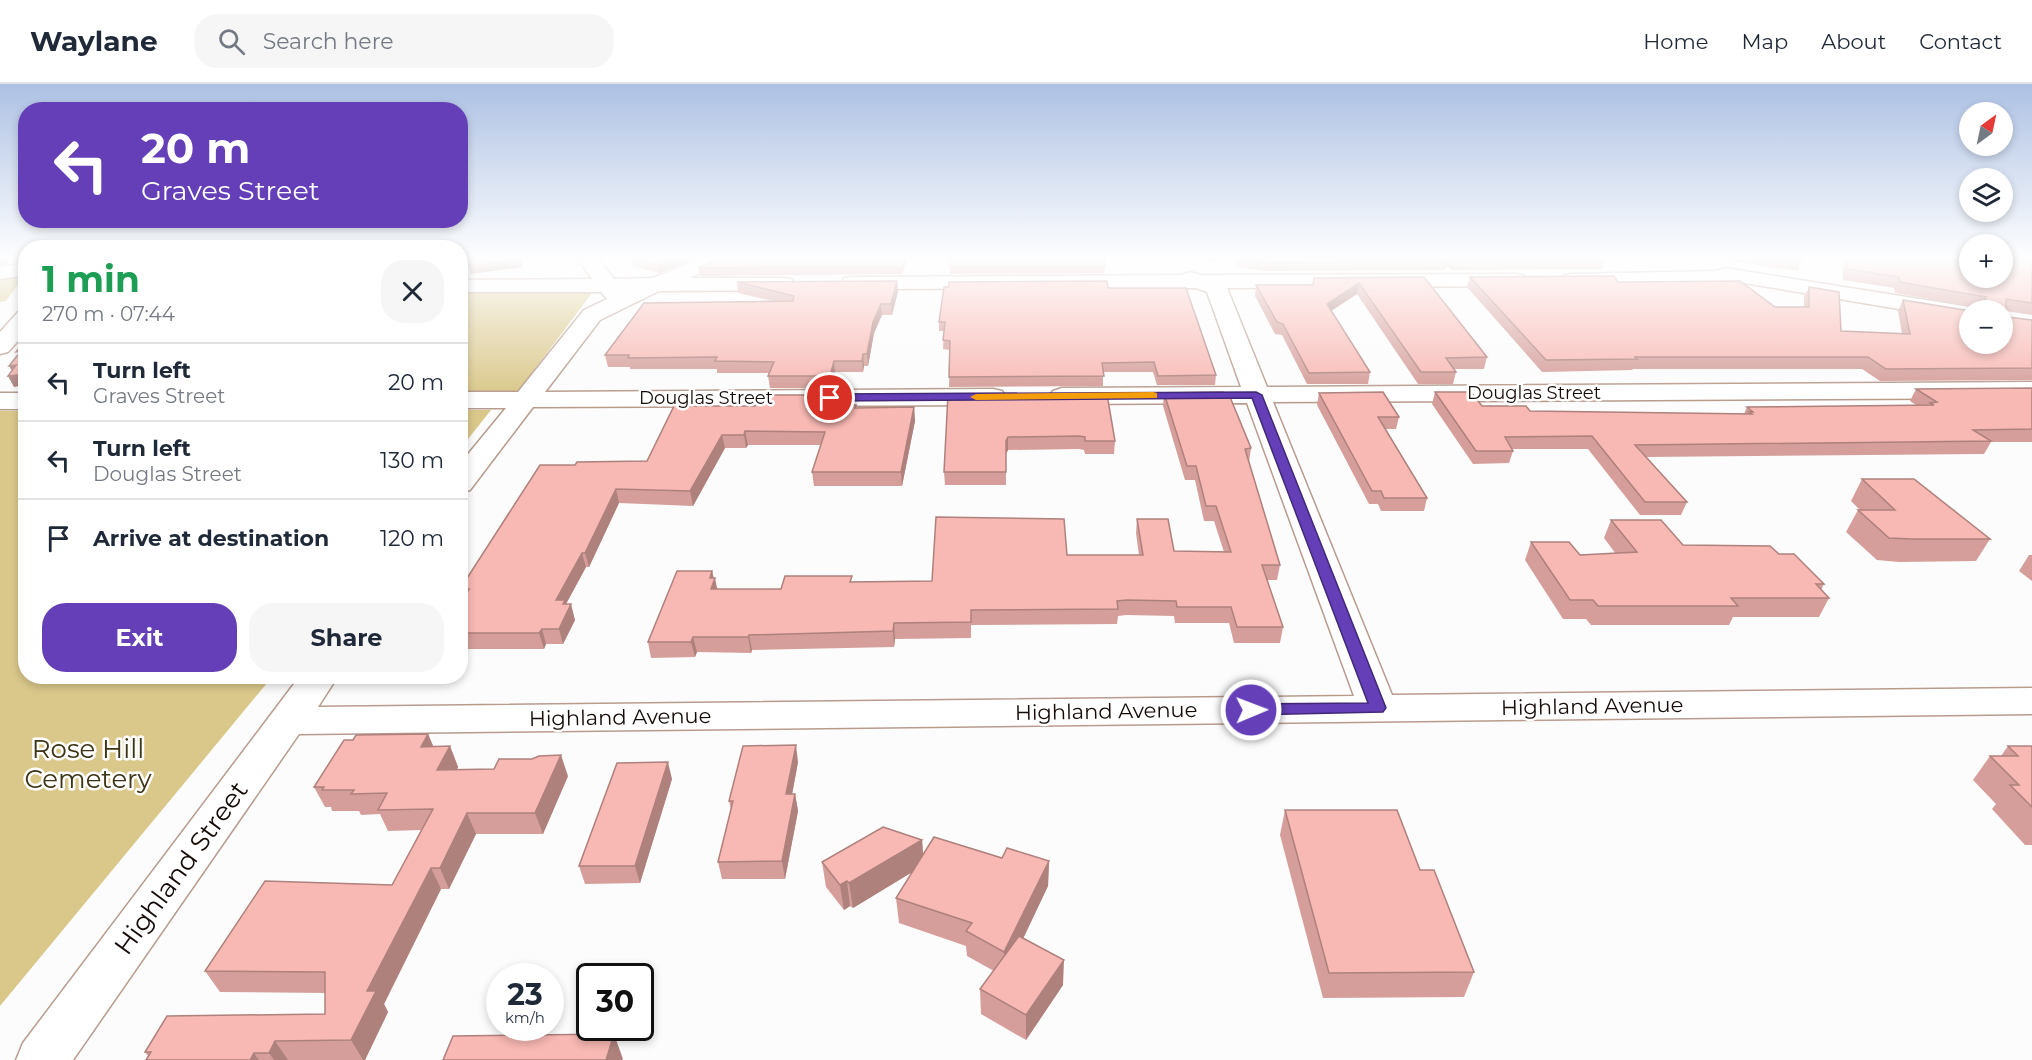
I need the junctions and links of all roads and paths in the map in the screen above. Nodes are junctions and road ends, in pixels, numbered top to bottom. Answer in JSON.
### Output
{"nodes":[{"id":1,"x":602,"y":305,"type":"edge"},
{"id":2,"x":1222,"y":305,"type":"edge"},
{"id":3,"x":1913,"y":305,"type":"edge"},
{"id":4,"x":1959,"y":312,"type":"edge"},
{"id":5,"x":2032,"y":390,"type":"edge"},
{"id":6,"x":1256,"y":395,"type":"junction"},
{"id":7,"x":525,"y":399,"type":"junction"},
{"id":8,"x":468,"y":400,"type":"edge"},
{"id":9,"x":0,"y":401,"type":"edge"},
{"id":10,"x":18,"y":401,"type":"edge"},
{"id":11,"x":468,"y":474,"type":"edge"},
{"id":12,"x":314,"y":684,"type":"edge"},
{"id":13,"x":2032,"y":700,"type":"edge"},
{"id":14,"x":1378,"y":708,"type":"junction"},
{"id":15,"x":288,"y":721,"type":"junction"},
{"id":16,"x":42,"y":1060,"type":"edge"}],
"edges":[{"from":1,"to":7,"type":"street"},
{"from":2,"to":6,"type":"street"},
{"from":3,"to":4,"type":"street"},
{"from":5,"to":6,"type":"street","name":"Douglas Street"},
{"from":6,"to":7,"type":"street","name":"Douglas Street"},
{"from":6,"to":14,"type":"street"},
{"from":7,"to":8,"type":"street","name":"Douglas Street"},
{"from":7,"to":11,"type":"street"},
{"from":9,"to":10,"type":"street"},
{"from":12,"to":15,"type":"street","name":"Highland Street"},
{"from":13,"to":14,"type":"street","name":"Highland Avenue"},
{"from":14,"to":15,"type":"street","name":"Highland Avenue"},
{"from":15,"to":16,"type":"street","name":"Highland Street"}]}
